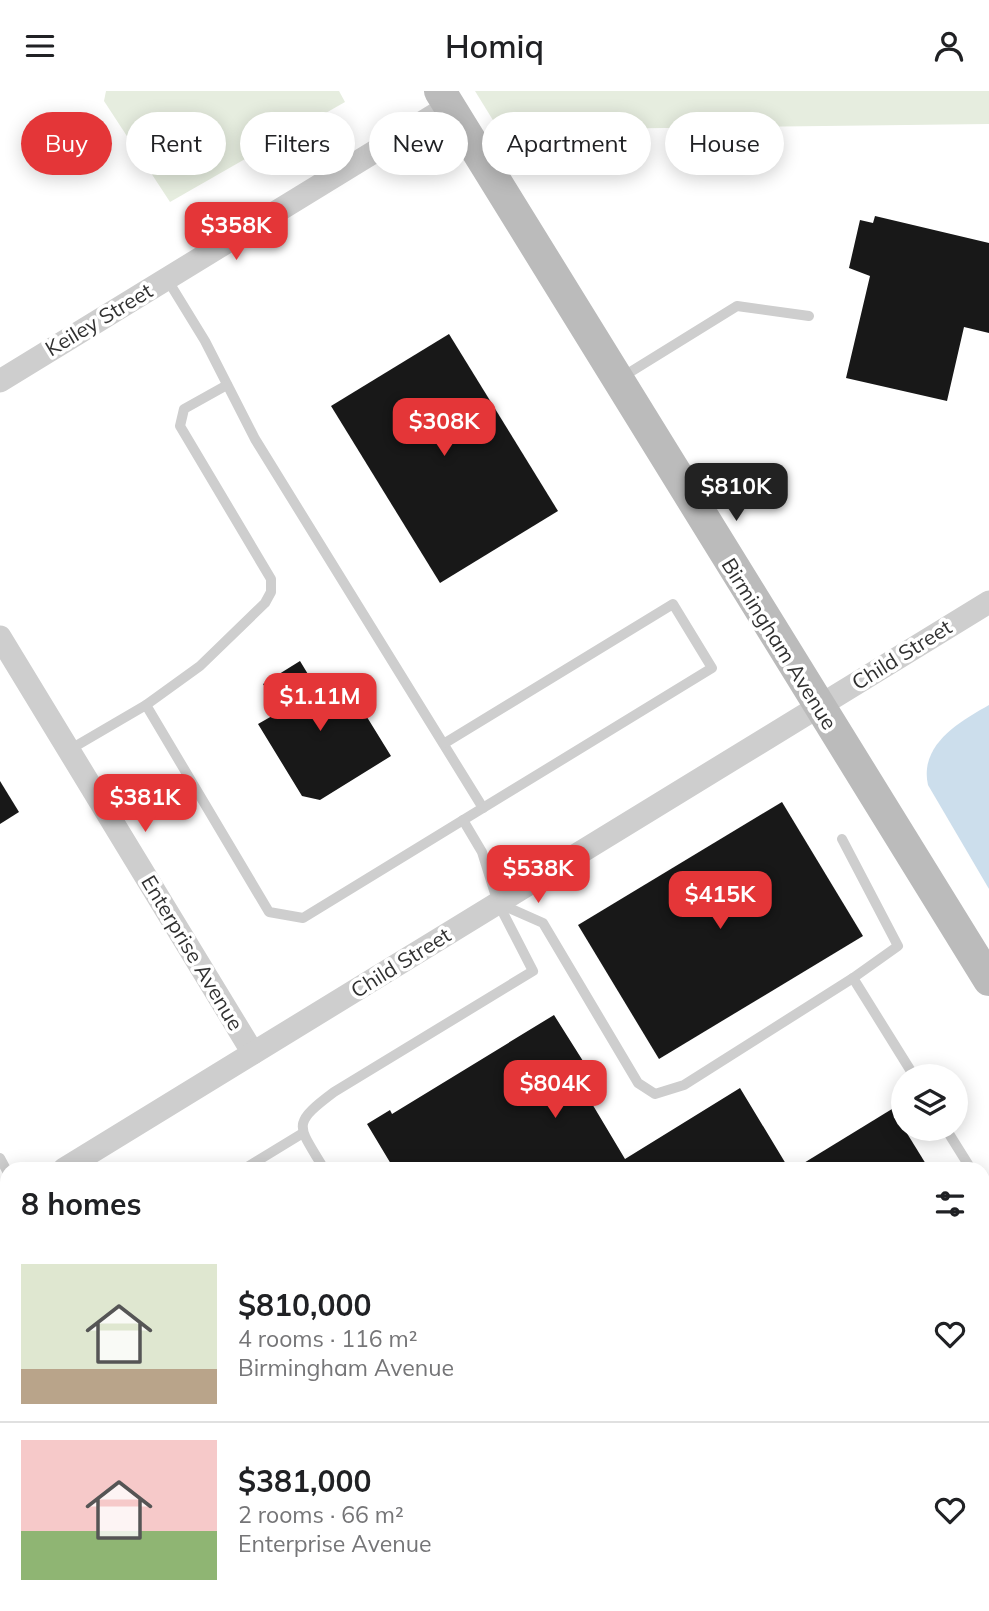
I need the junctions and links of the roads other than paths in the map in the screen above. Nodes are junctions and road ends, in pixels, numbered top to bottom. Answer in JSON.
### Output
{"nodes":[{"id":1,"x":445,"y":98,"type":"edge"},
{"id":2,"x":167,"y":279,"type":"junction"},
{"id":3,"x":809,"y":316,"type":"dead end"},
{"id":4,"x":617,"y":380,"type":"junction"},
{"id":5,"x":0,"y":381,"type":"edge"},
{"id":6,"x":227,"y":385,"type":"junction"},
{"id":7,"x":989,"y":602,"type":"edge"},
{"id":8,"x":0,"y":637,"type":"edge"},
{"id":9,"x":146,"y":705,"type":"junction"},
{"id":10,"x":818,"y":707,"type":"junction"},
{"id":11,"x":445,"y":743,"type":"junction"},
{"id":12,"x":69,"y":750,"type":"junction"},
{"id":13,"x":483,"y":808,"type":"junction"},
{"id":14,"x":463,"y":820,"type":"junction"},
{"id":15,"x":842,"y":839,"type":"dead end"},
{"id":16,"x":498,"y":903,"type":"junction"},
{"id":17,"x":853,"y":978,"type":"junction"},
{"id":18,"x":989,"y":980,"type":"edge"},
{"id":19,"x":253,"y":1053,"type":"junction"},
{"id":20,"x":907,"y":1064,"type":"edge"},
{"id":21,"x":303,"y":1133,"type":"junction"},
{"id":22,"x":954,"y":1141,"type":"edge"},
{"id":23,"x":75,"y":1162,"type":"edge"},
{"id":24,"x":255,"y":1162,"type":"edge"},
{"id":25,"x":320,"y":1162,"type":"edge"},
{"id":26,"x":967,"y":1162,"type":"edge"}],
"edges":[{"from":1,"to":2,"type":"street","name":"Keiley Street"},
{"from":1,"to":4,"type":"main road","name":"Birmingham Avenue"},
{"from":2,"to":5,"type":"street","name":"Keiley Street"},
{"from":2,"to":6,"type":"lane"},
{"from":3,"to":4,"type":"lane"},
{"from":4,"to":10,"type":"main road","name":"Birmingham Avenue"},
{"from":6,"to":9,"type":"lane"},
{"from":6,"to":11,"type":"lane"},
{"from":7,"to":10,"type":"street","name":"Child Street"},
{"from":8,"to":12,"type":"street","name":"Enterprise Avenue"},
{"from":9,"to":12,"type":"lane"},
{"from":9,"to":14,"type":"lane"},
{"from":10,"to":16,"type":"street","name":"Child Street"},
{"from":10,"to":18,"type":"main road","name":"Birmingham Avenue"},
{"from":11,"to":13,"type":"lane"},
{"from":11,"to":13,"type":"lane"},
{"from":12,"to":19,"type":"street","name":"Enterprise Avenue"},
{"from":13,"to":14,"type":"lane"},
{"from":14,"to":16,"type":"lane"},
{"from":15,"to":17,"type":"lane"},
{"from":16,"to":17,"type":"lane"},
{"from":16,"to":19,"type":"street","name":"Child Street"},
{"from":16,"to":21,"type":"lane"},
{"from":17,"to":20,"type":"lane"},
{"from":19,"to":23,"type":"street","name":"Child Street"},
{"from":21,"to":24,"type":"lane"},
{"from":21,"to":25,"type":"lane"},
{"from":22,"to":26,"type":"lane"}]}
